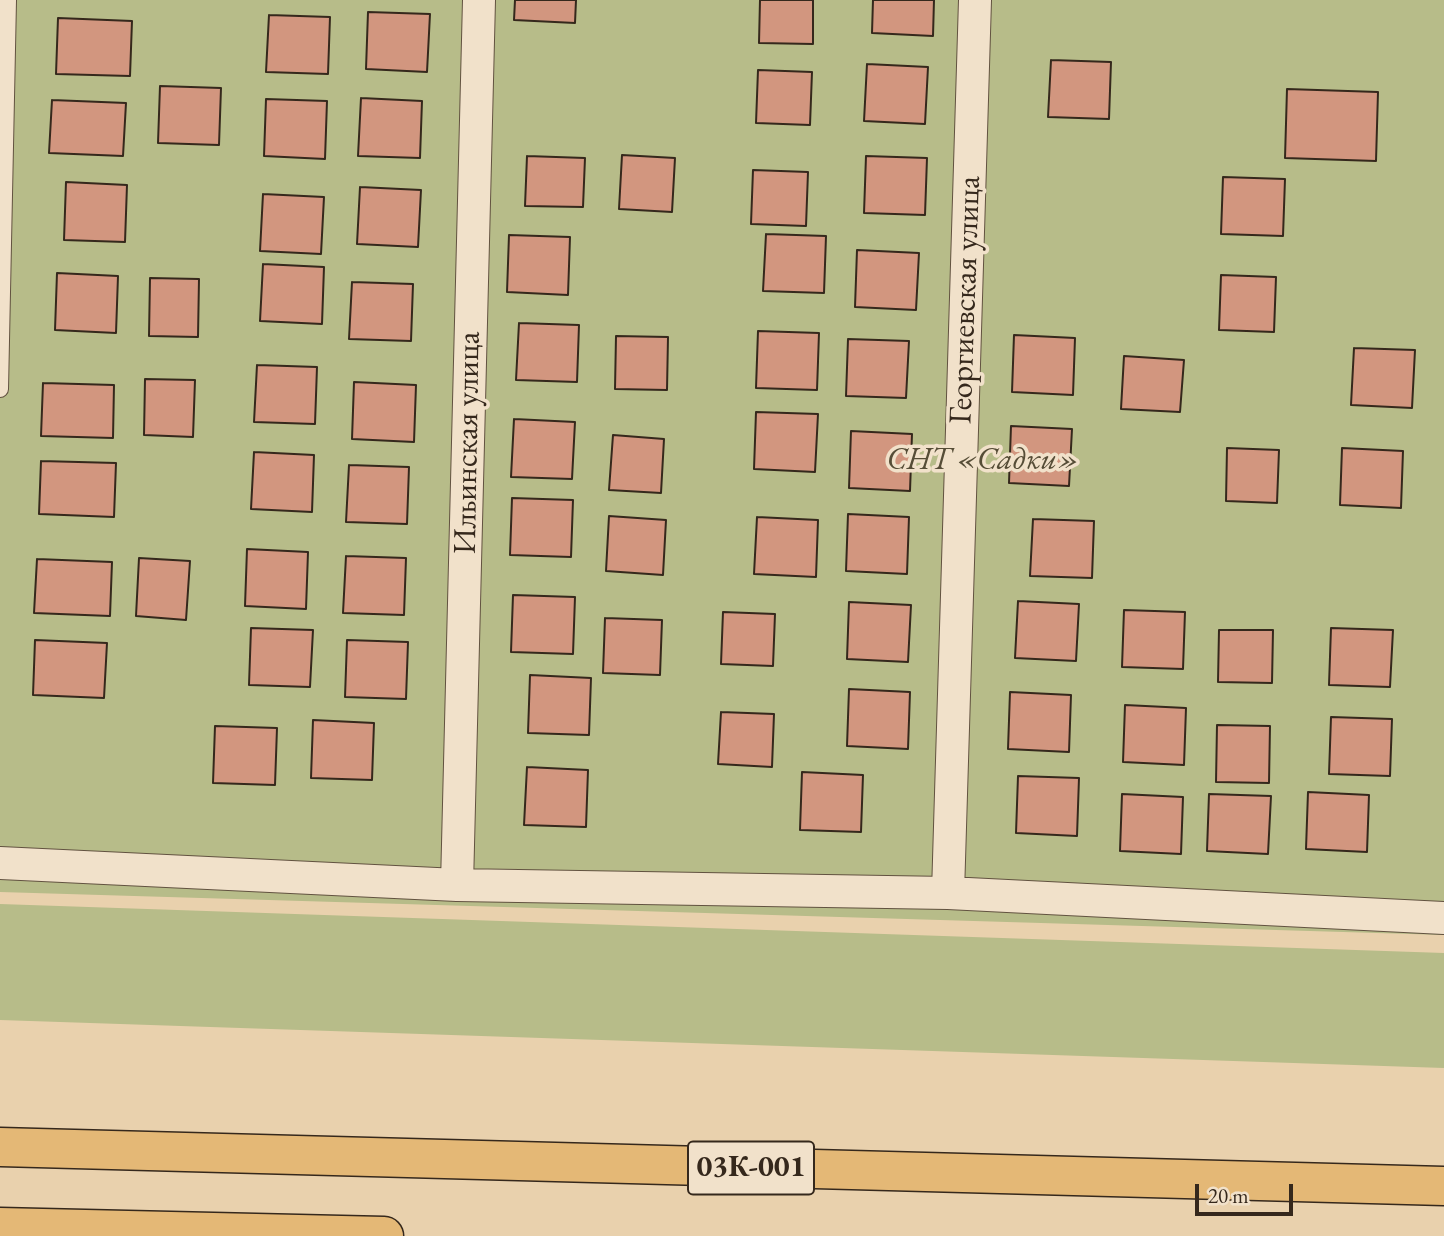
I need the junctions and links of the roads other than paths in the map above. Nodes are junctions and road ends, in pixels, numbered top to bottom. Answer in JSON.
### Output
{"nodes":[{"id":1,"x":8,"y":0,"type":"edge"},
{"id":2,"x":479,"y":0,"type":"edge"},
{"id":3,"x":975,"y":0,"type":"edge"},
{"id":4,"x":0,"y":389,"type":"edge"},
{"id":5,"x":0,"y":863,"type":"edge"},
{"id":6,"x":457,"y":886,"type":"junction"},
{"id":7,"x":948,"y":893,"type":"junction"},
{"id":8,"x":1444,"y":918,"type":"edge"},
{"id":9,"x":0,"y":1130,"type":"edge"},
{"id":10,"x":0,"y":1147,"type":"edge"},
{"id":11,"x":57,"y":1149,"type":"junction"},
{"id":12,"x":1444,"y":1186,"type":"edge"},
{"id":13,"x":0,"y":1227,"type":"edge"},
{"id":14,"x":384,"y":1236,"type":"edge"}],
"edges":[{"from":1,"to":4,"type":"lane"},
{"from":2,"to":6,"type":"street","name":"Ильинская улица"},
{"from":3,"to":7,"type":"street","name":"Георгиевская улица"},
{"from":5,"to":6,"type":"street"},
{"from":6,"to":7,"type":"street"},
{"from":7,"to":8,"type":"street"},
{"from":9,"to":11,"type":"street"},
{"from":10,"to":11,"type":"main road","number":"03К-001"},
{"from":11,"to":12,"type":"main road","number":"03К-001"},
{"from":13,"to":14,"type":"main road"}]}
